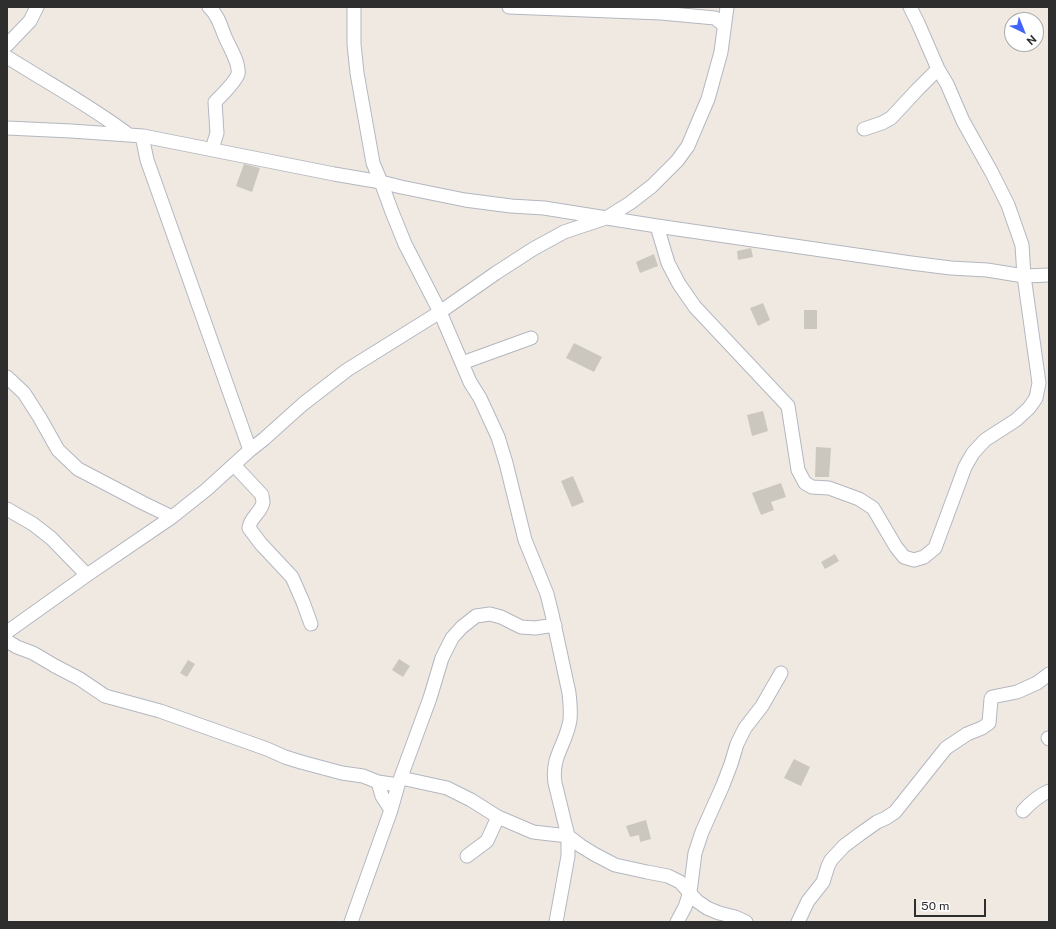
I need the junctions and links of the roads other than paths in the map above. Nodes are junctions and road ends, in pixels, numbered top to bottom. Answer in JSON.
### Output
{"nodes":[{"id":1,"x":37,"y":7,"type":"edge"},
{"id":2,"x":209,"y":7,"type":"edge"},
{"id":3,"x":354,"y":7,"type":"edge"},
{"id":4,"x":509,"y":7,"type":"edge"},
{"id":5,"x":910,"y":7,"type":"edge"},
{"id":6,"x":726,"y":9,"type":"edge"},
{"id":7,"x":719,"y":21,"type":"junction"},
{"id":8,"x":7,"y":45,"type":"edge"},
{"id":9,"x":7,"y":57,"type":"edge"},
{"id":10,"x":938,"y":69,"type":"junction"},
{"id":11,"x":7,"y":128,"type":"edge"},
{"id":12,"x":864,"y":129,"type":"dead end"},
{"id":13,"x":136,"y":135,"type":"junction"},
{"id":14,"x":212,"y":149,"type":"junction"},
{"id":15,"x":381,"y":182,"type":"junction"},
{"id":16,"x":606,"y":218,"type":"junction"},
{"id":17,"x":657,"y":226,"type":"junction"},
{"id":18,"x":1049,"y":275,"type":"edge"},
{"id":19,"x":1024,"y":276,"type":"junction"},
{"id":20,"x":440,"y":312,"type":"junction"},
{"id":21,"x":531,"y":338,"type":"dead end"},
{"id":22,"x":462,"y":363,"type":"junction"},
{"id":23,"x":7,"y":377,"type":"edge"},
{"id":24,"x":250,"y":450,"type":"junction"},
{"id":25,"x":234,"y":464,"type":"junction"},
{"id":26,"x":7,"y":509,"type":"edge"},
{"id":27,"x":172,"y":517,"type":"junction"},
{"id":28,"x":87,"y":575,"type":"junction"},
{"id":29,"x":310,"y":624,"type":"dead end"},
{"id":30,"x":554,"y":625,"type":"junction"},
{"id":31,"x":7,"y":632,"type":"edge"},
{"id":32,"x":7,"y":641,"type":"edge"},
{"id":33,"x":781,"y":673,"type":"dead end"},
{"id":34,"x":1049,"y":674,"type":"edge"},
{"id":35,"x":378,"y":782,"type":"junction"},
{"id":36,"x":400,"y":782,"type":"junction"},
{"id":37,"x":1049,"y":791,"type":"edge"},
{"id":38,"x":391,"y":810,"type":"junction"},
{"id":39,"x":1023,"y":811,"type":"dead end"},
{"id":40,"x":498,"y":817,"type":"junction"},
{"id":41,"x":568,"y":836,"type":"junction"},
{"id":42,"x":467,"y":856,"type":"dead end"},
{"id":43,"x":690,"y":892,"type":"junction"},
{"id":44,"x":351,"y":922,"type":"edge"},
{"id":45,"x":556,"y":922,"type":"edge"},
{"id":46,"x":677,"y":922,"type":"edge"},
{"id":47,"x":746,"y":922,"type":"edge"},
{"id":48,"x":798,"y":922,"type":"edge"}],
"edges":[{"from":1,"to":8,"type":"street"},
{"from":2,"to":14,"type":"street"},
{"from":3,"to":15,"type":"street"},
{"from":4,"to":7,"type":"street"},
{"from":5,"to":10,"type":"street"},
{"from":6,"to":7,"type":"street"},
{"from":7,"to":16,"type":"street"},
{"from":9,"to":13,"type":"street"},
{"from":10,"to":12,"type":"street"},
{"from":10,"to":19,"type":"street"},
{"from":11,"to":13,"type":"street"},
{"from":13,"to":14,"type":"street"},
{"from":13,"to":24,"type":"street"},
{"from":14,"to":15,"type":"street"},
{"from":15,"to":16,"type":"street"},
{"from":15,"to":20,"type":"street"},
{"from":16,"to":17,"type":"street"},
{"from":16,"to":20,"type":"street"},
{"from":17,"to":19,"type":"street"},
{"from":17,"to":19,"type":"street"},
{"from":18,"to":19,"type":"street"},
{"from":20,"to":22,"type":"street"},
{"from":20,"to":24,"type":"street"},
{"from":21,"to":22,"type":"street"},
{"from":22,"to":30,"type":"street"},
{"from":23,"to":27,"type":"street"},
{"from":24,"to":25,"type":"street"},
{"from":25,"to":27,"type":"street"},
{"from":25,"to":29,"type":"street"},
{"from":26,"to":28,"type":"street"},
{"from":27,"to":28,"type":"street"},
{"from":28,"to":31,"type":"street"},
{"from":30,"to":36,"type":"street"},
{"from":30,"to":41,"type":"street"},
{"from":32,"to":35,"type":"street"},
{"from":33,"to":43,"type":"street"},
{"from":34,"to":48,"type":"street"},
{"from":35,"to":36,"type":"street"},
{"from":35,"to":38,"type":"street"},
{"from":36,"to":38,"type":"street"},
{"from":36,"to":40,"type":"street"},
{"from":37,"to":39,"type":"street"},
{"from":38,"to":44,"type":"street"},
{"from":40,"to":41,"type":"street"},
{"from":40,"to":42,"type":"street"},
{"from":41,"to":43,"type":"street"},
{"from":41,"to":45,"type":"street"},
{"from":43,"to":46,"type":"street"},
{"from":43,"to":47,"type":"street"}]}
